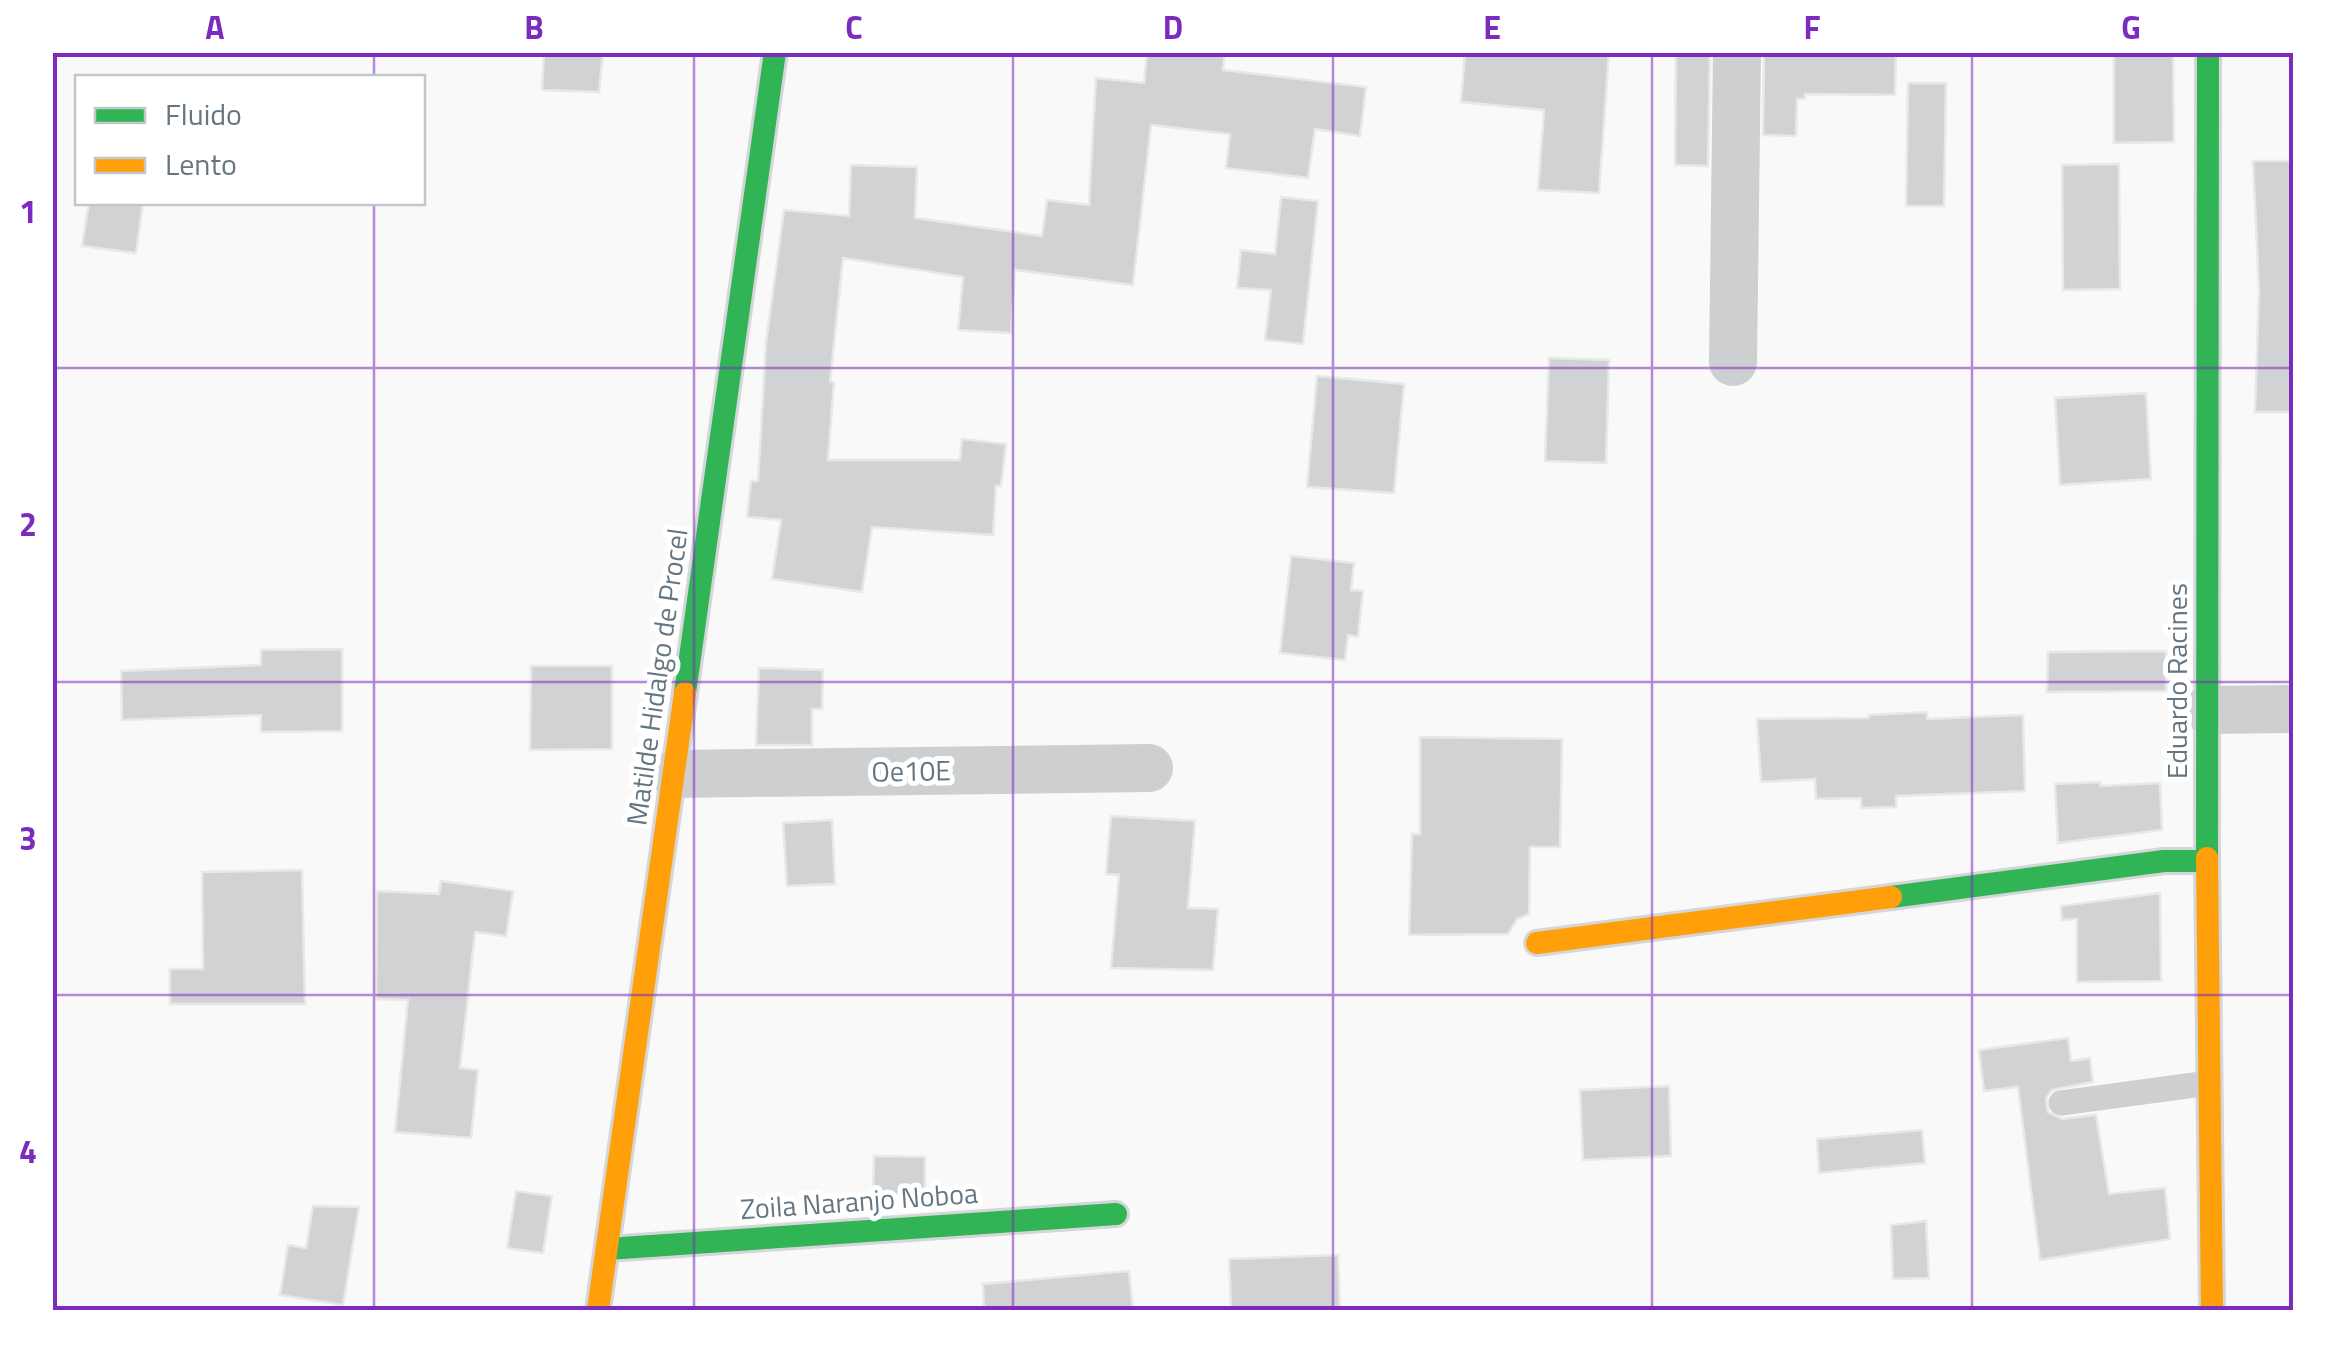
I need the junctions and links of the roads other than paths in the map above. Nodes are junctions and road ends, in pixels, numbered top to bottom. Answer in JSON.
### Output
{"nodes":[{"id":1,"x":775,"y":52,"type":"edge"},
{"id":2,"x":1737,"y":52,"type":"edge"},
{"id":3,"x":2208,"y":52,"type":"edge"},
{"id":4,"x":1733,"y":362,"type":"dead end"},
{"id":5,"x":2294,"y":709,"type":"edge"},
{"id":6,"x":2207,"y":710,"type":"junction"},
{"id":7,"x":1149,"y":768,"type":"dead end"},
{"id":8,"x":674,"y":774,"type":"junction"},
{"id":9,"x":2207,"y":861,"type":"junction"},
{"id":10,"x":1537,"y":943,"type":"dead end"},
{"id":11,"x":2209,"y":1083,"type":"junction"},
{"id":12,"x":2061,"y":1103,"type":"dead end"},
{"id":13,"x":1116,"y":1214,"type":"dead end"},
{"id":14,"x":607,"y":1249,"type":"junction"},
{"id":15,"x":598,"y":1310,"type":"edge"},
{"id":16,"x":2212,"y":1310,"type":"edge"}],
"edges":[{"from":1,"to":8,"type":"street","name":"Matilde Hidalgo de Procel"},
{"from":2,"to":4,"type":"street"},
{"from":3,"to":6,"type":"street","name":"Eduardo Racines"},
{"from":5,"to":6,"type":"street"},
{"from":6,"to":9,"type":"street","name":"Eduardo Racines"},
{"from":7,"to":8,"type":"street","name":"Oe10E"},
{"from":8,"to":14,"type":"street","name":"Matilde Hidalgo de Procel"},
{"from":9,"to":10,"type":"street"},
{"from":9,"to":11,"type":"street","name":"Eduardo Racines"},
{"from":11,"to":12,"type":"lane"},
{"from":11,"to":16,"type":"street","name":"Eduardo Racines"},
{"from":13,"to":14,"type":"street","name":"Zoila Naranjo Noboa"},
{"from":14,"to":15,"type":"street","name":"Matilde Hidalgo de Procel"}]}
